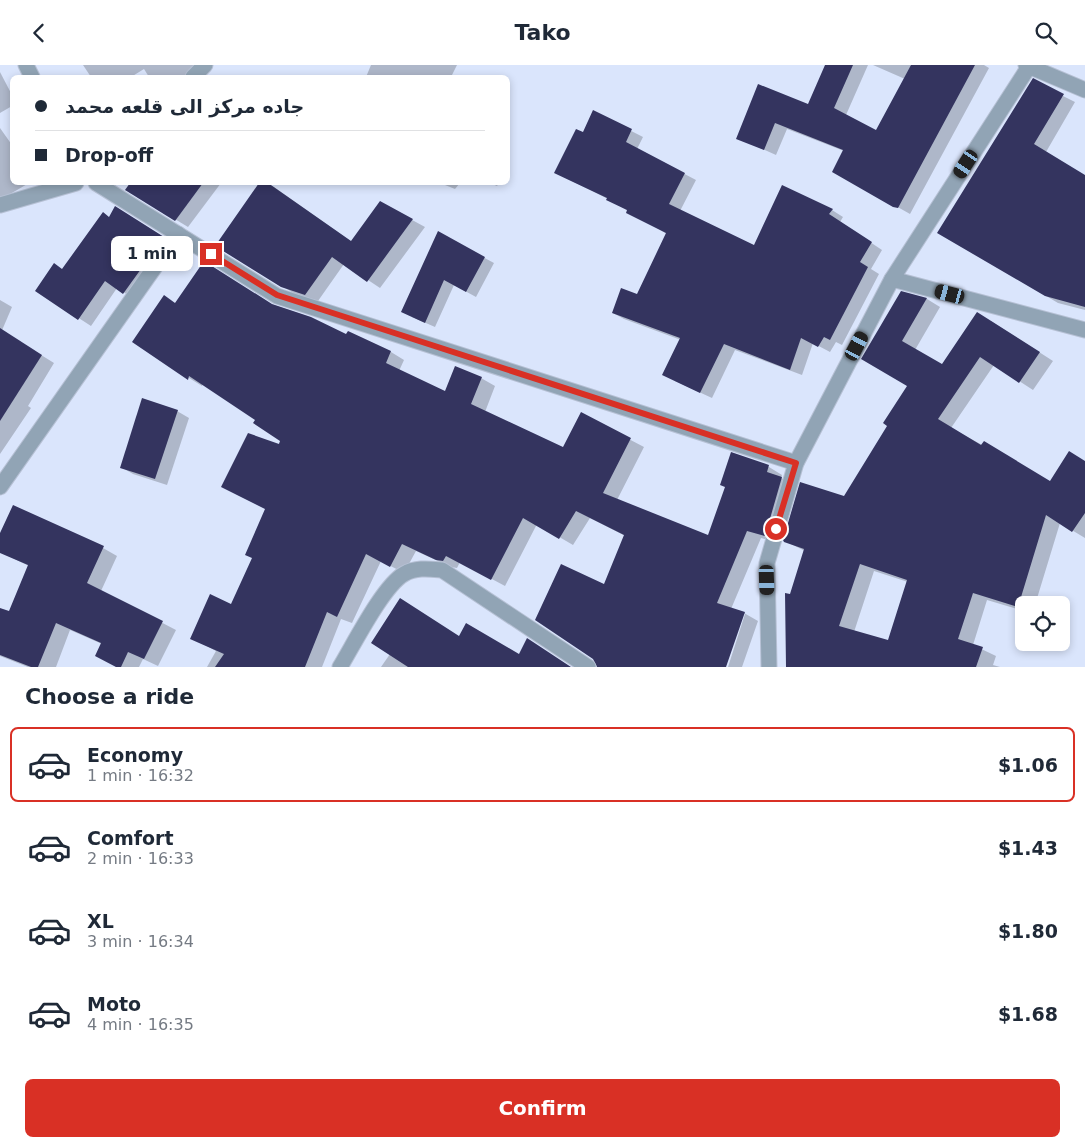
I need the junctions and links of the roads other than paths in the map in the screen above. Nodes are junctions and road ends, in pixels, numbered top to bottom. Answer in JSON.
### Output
{"nodes":[{"id":1,"x":204,"y":65,"type":"edge"},
{"id":2,"x":1028,"y":65,"type":"edge"},
{"id":3,"x":194,"y":75,"type":"edge"},
{"id":4,"x":1085,"y":90,"type":"edge"},
{"id":5,"x":69,"y":185,"type":"edge"},
{"id":6,"x":99,"y":185,"type":"edge"},
{"id":7,"x":0,"y":205,"type":"edge"},
{"id":8,"x":178,"y":234,"type":"junction"},
{"id":9,"x":892,"y":279,"type":"junction"},
{"id":10,"x":1085,"y":329,"type":"edge"},
{"id":11,"x":796,"y":463,"type":"junction"},
{"id":12,"x":0,"y":487,"type":"edge"},
{"id":13,"x":340,"y":667,"type":"edge"},
{"id":14,"x":588,"y":667,"type":"edge"},
{"id":15,"x":769,"y":667,"type":"edge"}],
"edges":[{"from":1,"to":3,"type":"street"},
{"from":2,"to":4,"type":"street"},
{"from":2,"to":9,"type":"street"},
{"from":5,"to":7,"type":"street"},
{"from":6,"to":8,"type":"street"},
{"from":8,"to":11,"type":"street"},
{"from":8,"to":12,"type":"street"},
{"from":9,"to":10,"type":"street"},
{"from":9,"to":11,"type":"street"},
{"from":11,"to":15,"type":"street"},
{"from":13,"to":14,"type":"street"}]}
